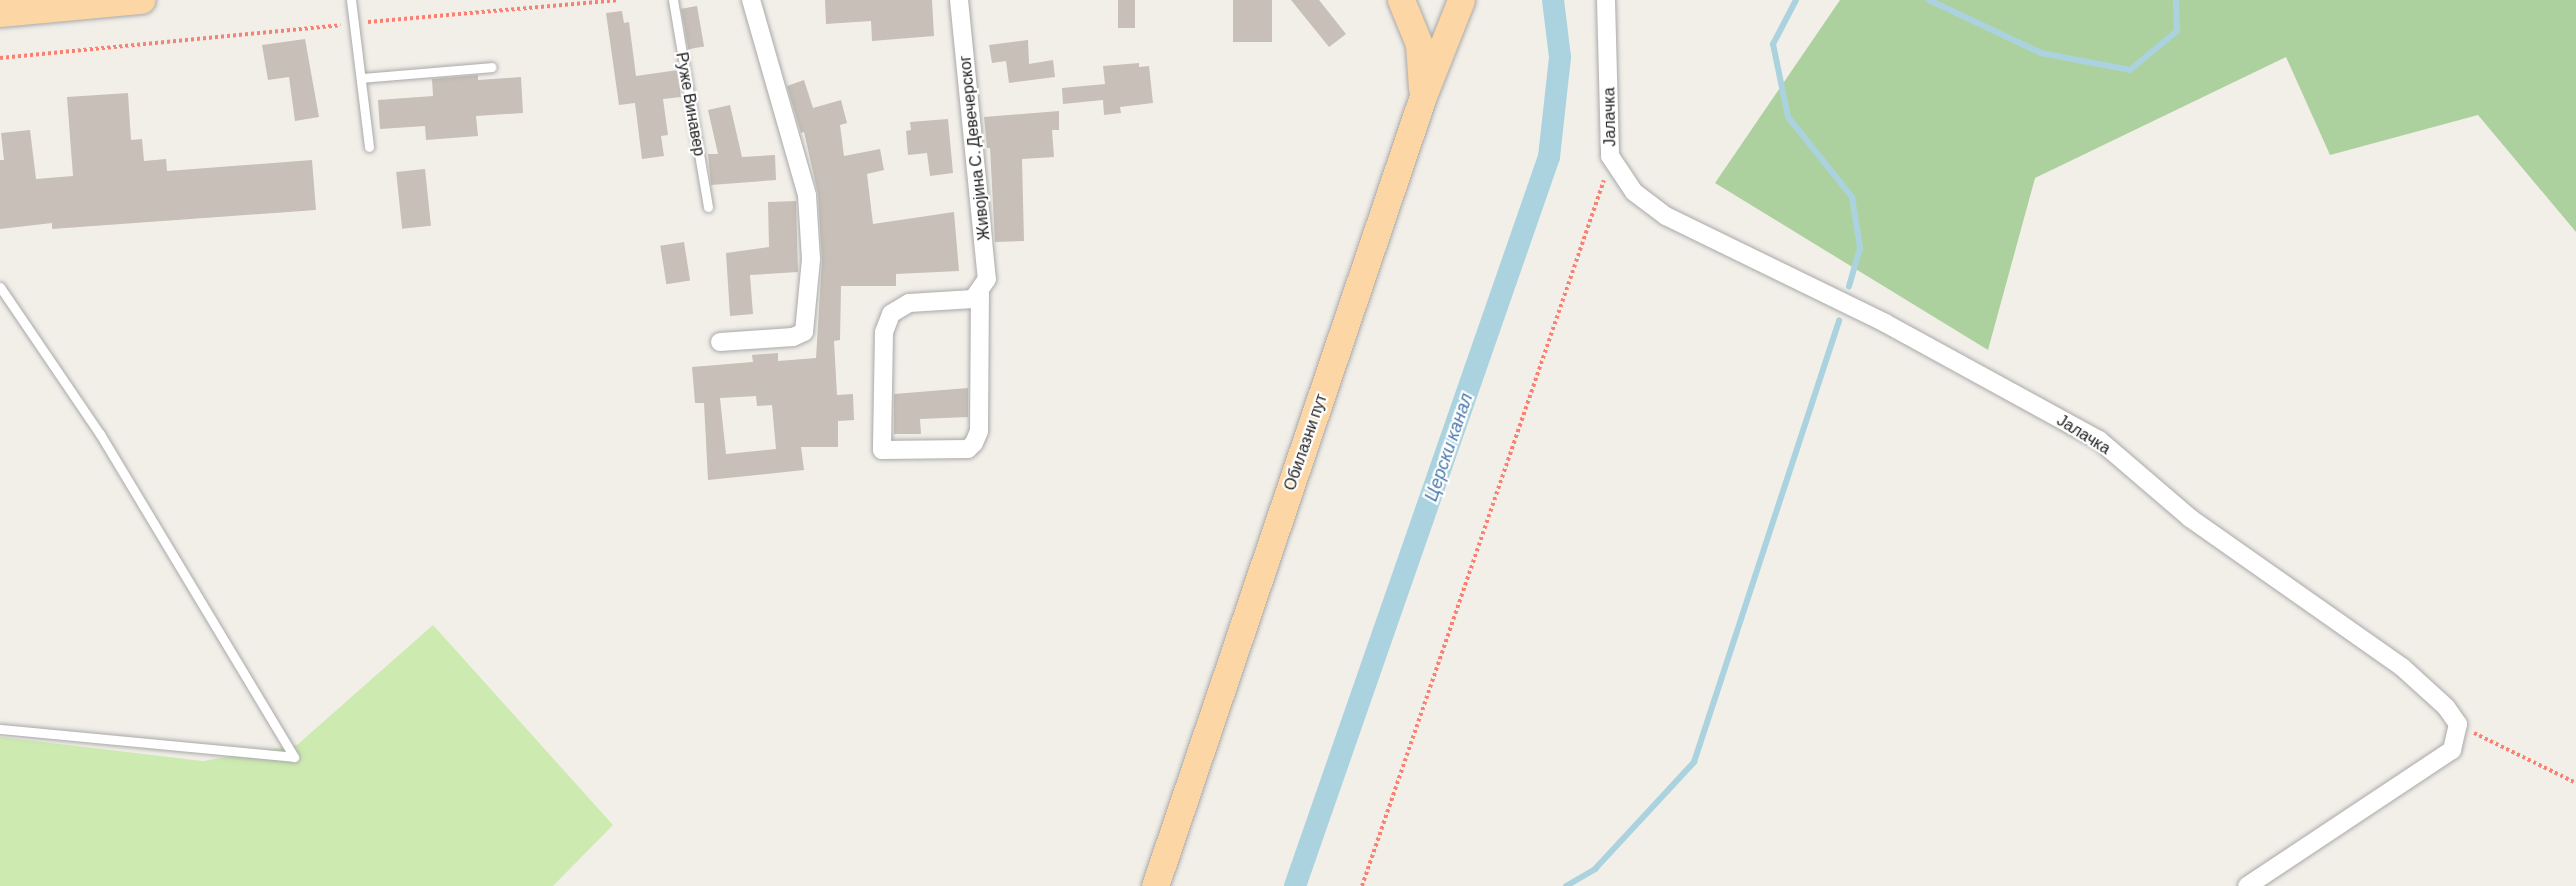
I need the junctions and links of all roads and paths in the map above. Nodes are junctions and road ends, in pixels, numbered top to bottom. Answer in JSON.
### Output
{"nodes":[{"id":1,"x":141,"y":0,"type":"edge"},
{"id":2,"x":351,"y":0,"type":"edge"},
{"id":3,"x":617,"y":0,"type":"edge"},
{"id":4,"x":673,"y":0,"type":"edge"},
{"id":5,"x":751,"y":0,"type":"edge"},
{"id":6,"x":959,"y":0,"type":"edge"},
{"id":7,"x":1401,"y":0,"type":"edge"},
{"id":8,"x":1461,"y":0,"type":"edge"},
{"id":9,"x":1606,"y":0,"type":"edge"},
{"id":10,"x":89,"y":2,"type":"edge"},
{"id":11,"x":0,"y":14,"type":"edge"},
{"id":12,"x":354,"y":24,"type":"junction"},
{"id":13,"x":0,"y":58,"type":"edge"},
{"id":14,"x":492,"y":67,"type":"dead end"},
{"id":15,"x":361,"y":78,"type":"junction"},
{"id":16,"x":1423,"y":96,"type":"junction"},
{"id":17,"x":369,"y":147,"type":"dead end"},
{"id":18,"x":1610,"y":156,"type":"junction"},
{"id":19,"x":708,"y":207,"type":"dead end"},
{"id":20,"x":0,"y":287,"type":"edge"},
{"id":21,"x":980,"y":294,"type":"junction"},
{"id":22,"x":720,"y":342,"type":"dead end"},
{"id":23,"x":2458,"y":724,"type":"junction"},
{"id":24,"x":0,"y":729,"type":"edge"},
{"id":25,"x":2576,"y":783,"type":"edge"},
{"id":26,"x":1155,"y":886,"type":"edge"},
{"id":27,"x":1362,"y":886,"type":"edge"},
{"id":28,"x":2247,"y":886,"type":"edge"}],
"edges":[{"from":1,"to":10,"type":"main road"},
{"from":2,"to":12,"type":"lane"},
{"from":3,"to":12,"type":"path"},
{"from":4,"to":19,"type":"lane","name":"Руже Винавер"},
{"from":5,"to":22,"type":"street"},
{"from":6,"to":21,"type":"street","name":"Живојина С. Девечерског"},
{"from":7,"to":16,"type":"main road"},
{"from":8,"to":16,"type":"main road","name":"Обилазни пут"},
{"from":9,"to":18,"type":"street","name":"Јалачка"},
{"from":10,"to":11,"type":"main road"},
{"from":12,"to":13,"type":"path"},
{"from":12,"to":15,"type":"lane"},
{"from":14,"to":15,"type":"lane"},
{"from":15,"to":17,"type":"lane"},
{"from":16,"to":26,"type":"main road","name":"Обилазни пут"},
{"from":18,"to":23,"type":"street","name":"Јалачка"},
{"from":18,"to":27,"type":"path"},
{"from":20,"to":24,"type":"lane"},
{"from":21,"to":21,"type":"street","name":"Живојина С. Девечерског"},
{"from":23,"to":25,"type":"path"},
{"from":23,"to":28,"type":"street"}]}
